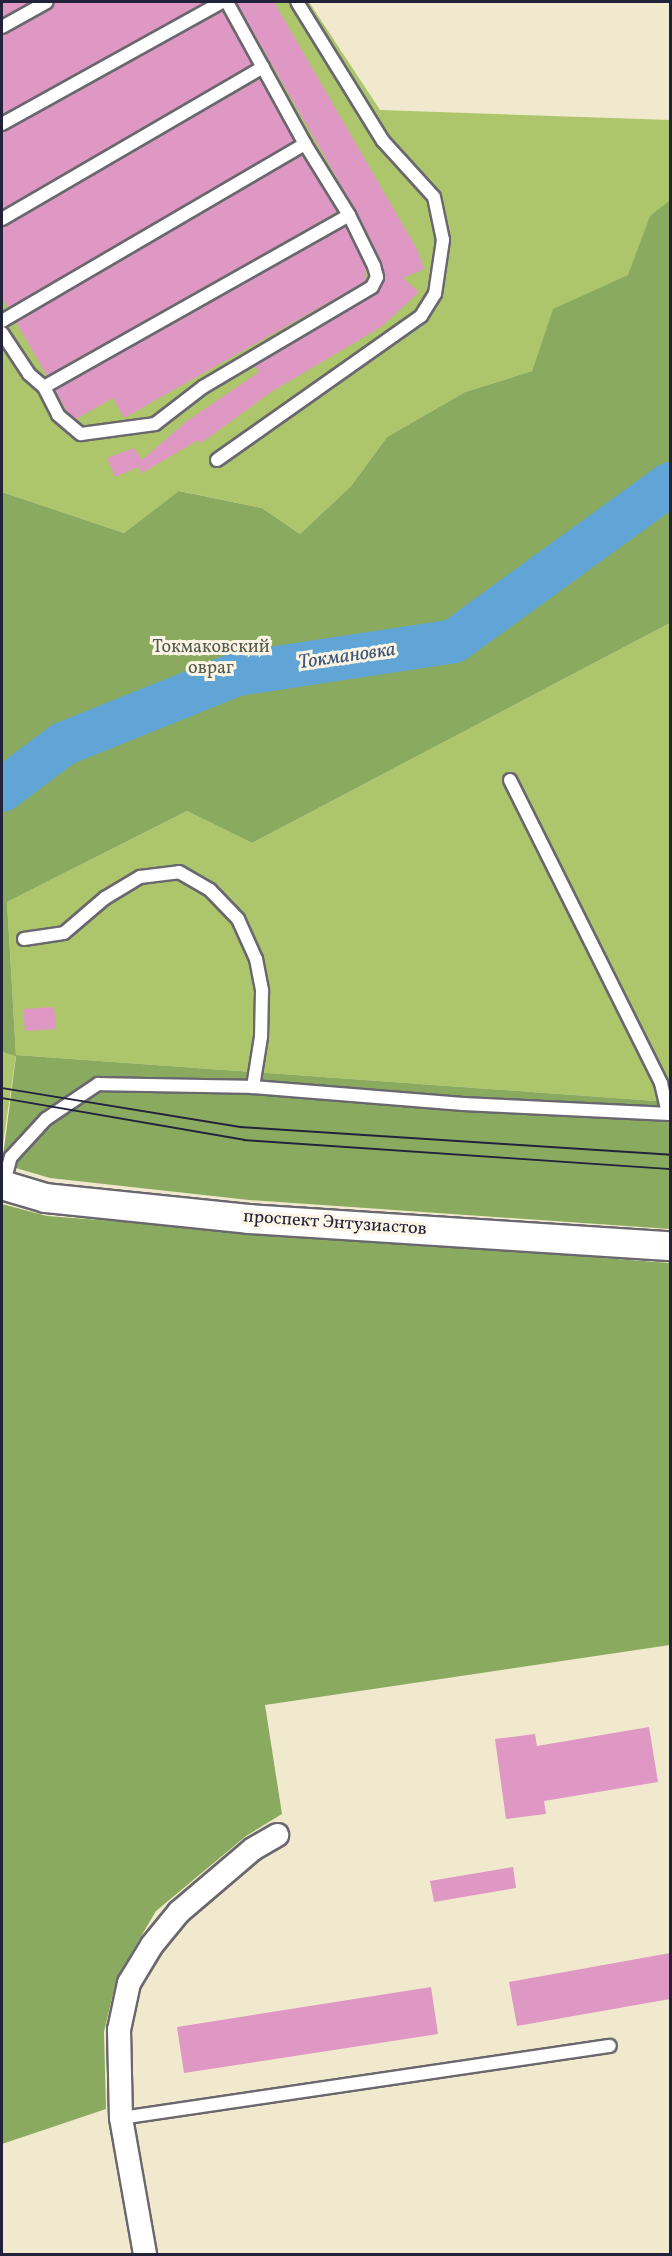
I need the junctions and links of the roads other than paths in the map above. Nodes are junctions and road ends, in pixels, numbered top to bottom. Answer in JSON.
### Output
{"nodes":[{"id":1,"x":47,"y":2,"type":"edge"},
{"id":2,"x":222,"y":2,"type":"edge"},
{"id":3,"x":228,"y":2,"type":"edge"},
{"id":4,"x":297,"y":2,"type":"edge"},
{"id":5,"x":2,"y":27,"type":"edge"},
{"id":6,"x":263,"y":67,"type":"junction"},
{"id":7,"x":2,"y":124,"type":"edge"},
{"id":8,"x":305,"y":144,"type":"junction"},
{"id":9,"x":350,"y":215,"type":"junction"},
{"id":10,"x":2,"y":219,"type":"edge"},
{"id":11,"x":2,"y":321,"type":"edge"},
{"id":12,"x":2,"y":333,"type":"edge"},
{"id":13,"x":44,"y":387,"type":"junction"},
{"id":14,"x":217,"y":460,"type":"dead end"},
{"id":15,"x":510,"y":780,"type":"dead end"},
{"id":16,"x":24,"y":939,"type":"dead end"},
{"id":17,"x":252,"y":1088,"type":"junction"},
{"id":18,"x":669,"y":1114,"type":"edge"},
{"id":19,"x":2,"y":1185,"type":"edge"},
{"id":20,"x":670,"y":1246,"type":"edge"},
{"id":21,"x":278,"y":1835,"type":"dead end"},
{"id":22,"x":610,"y":2046,"type":"dead end"},
{"id":23,"x":122,"y":2118,"type":"junction"},
{"id":24,"x":145,"y":2254,"type":"edge"}],
"edges":[{"from":1,"to":5,"type":"lane"},
{"from":2,"to":7,"type":"lane"},
{"from":3,"to":6,"type":"lane"},
{"from":4,"to":14,"type":"lane"},
{"from":6,"to":8,"type":"lane"},
{"from":6,"to":10,"type":"lane"},
{"from":8,"to":9,"type":"lane"},
{"from":8,"to":11,"type":"lane"},
{"from":9,"to":13,"type":"lane"},
{"from":9,"to":13,"type":"lane"},
{"from":12,"to":13,"type":"lane"},
{"from":15,"to":18,"type":"lane"},
{"from":16,"to":17,"type":"lane"},
{"from":17,"to":18,"type":"lane"},
{"from":17,"to":19,"type":"lane"},
{"from":19,"to":20,"type":"street","name":"проспект Энтузиастов"},
{"from":21,"to":23,"type":"street"},
{"from":22,"to":23,"type":"lane"},
{"from":23,"to":24,"type":"street"}]}
